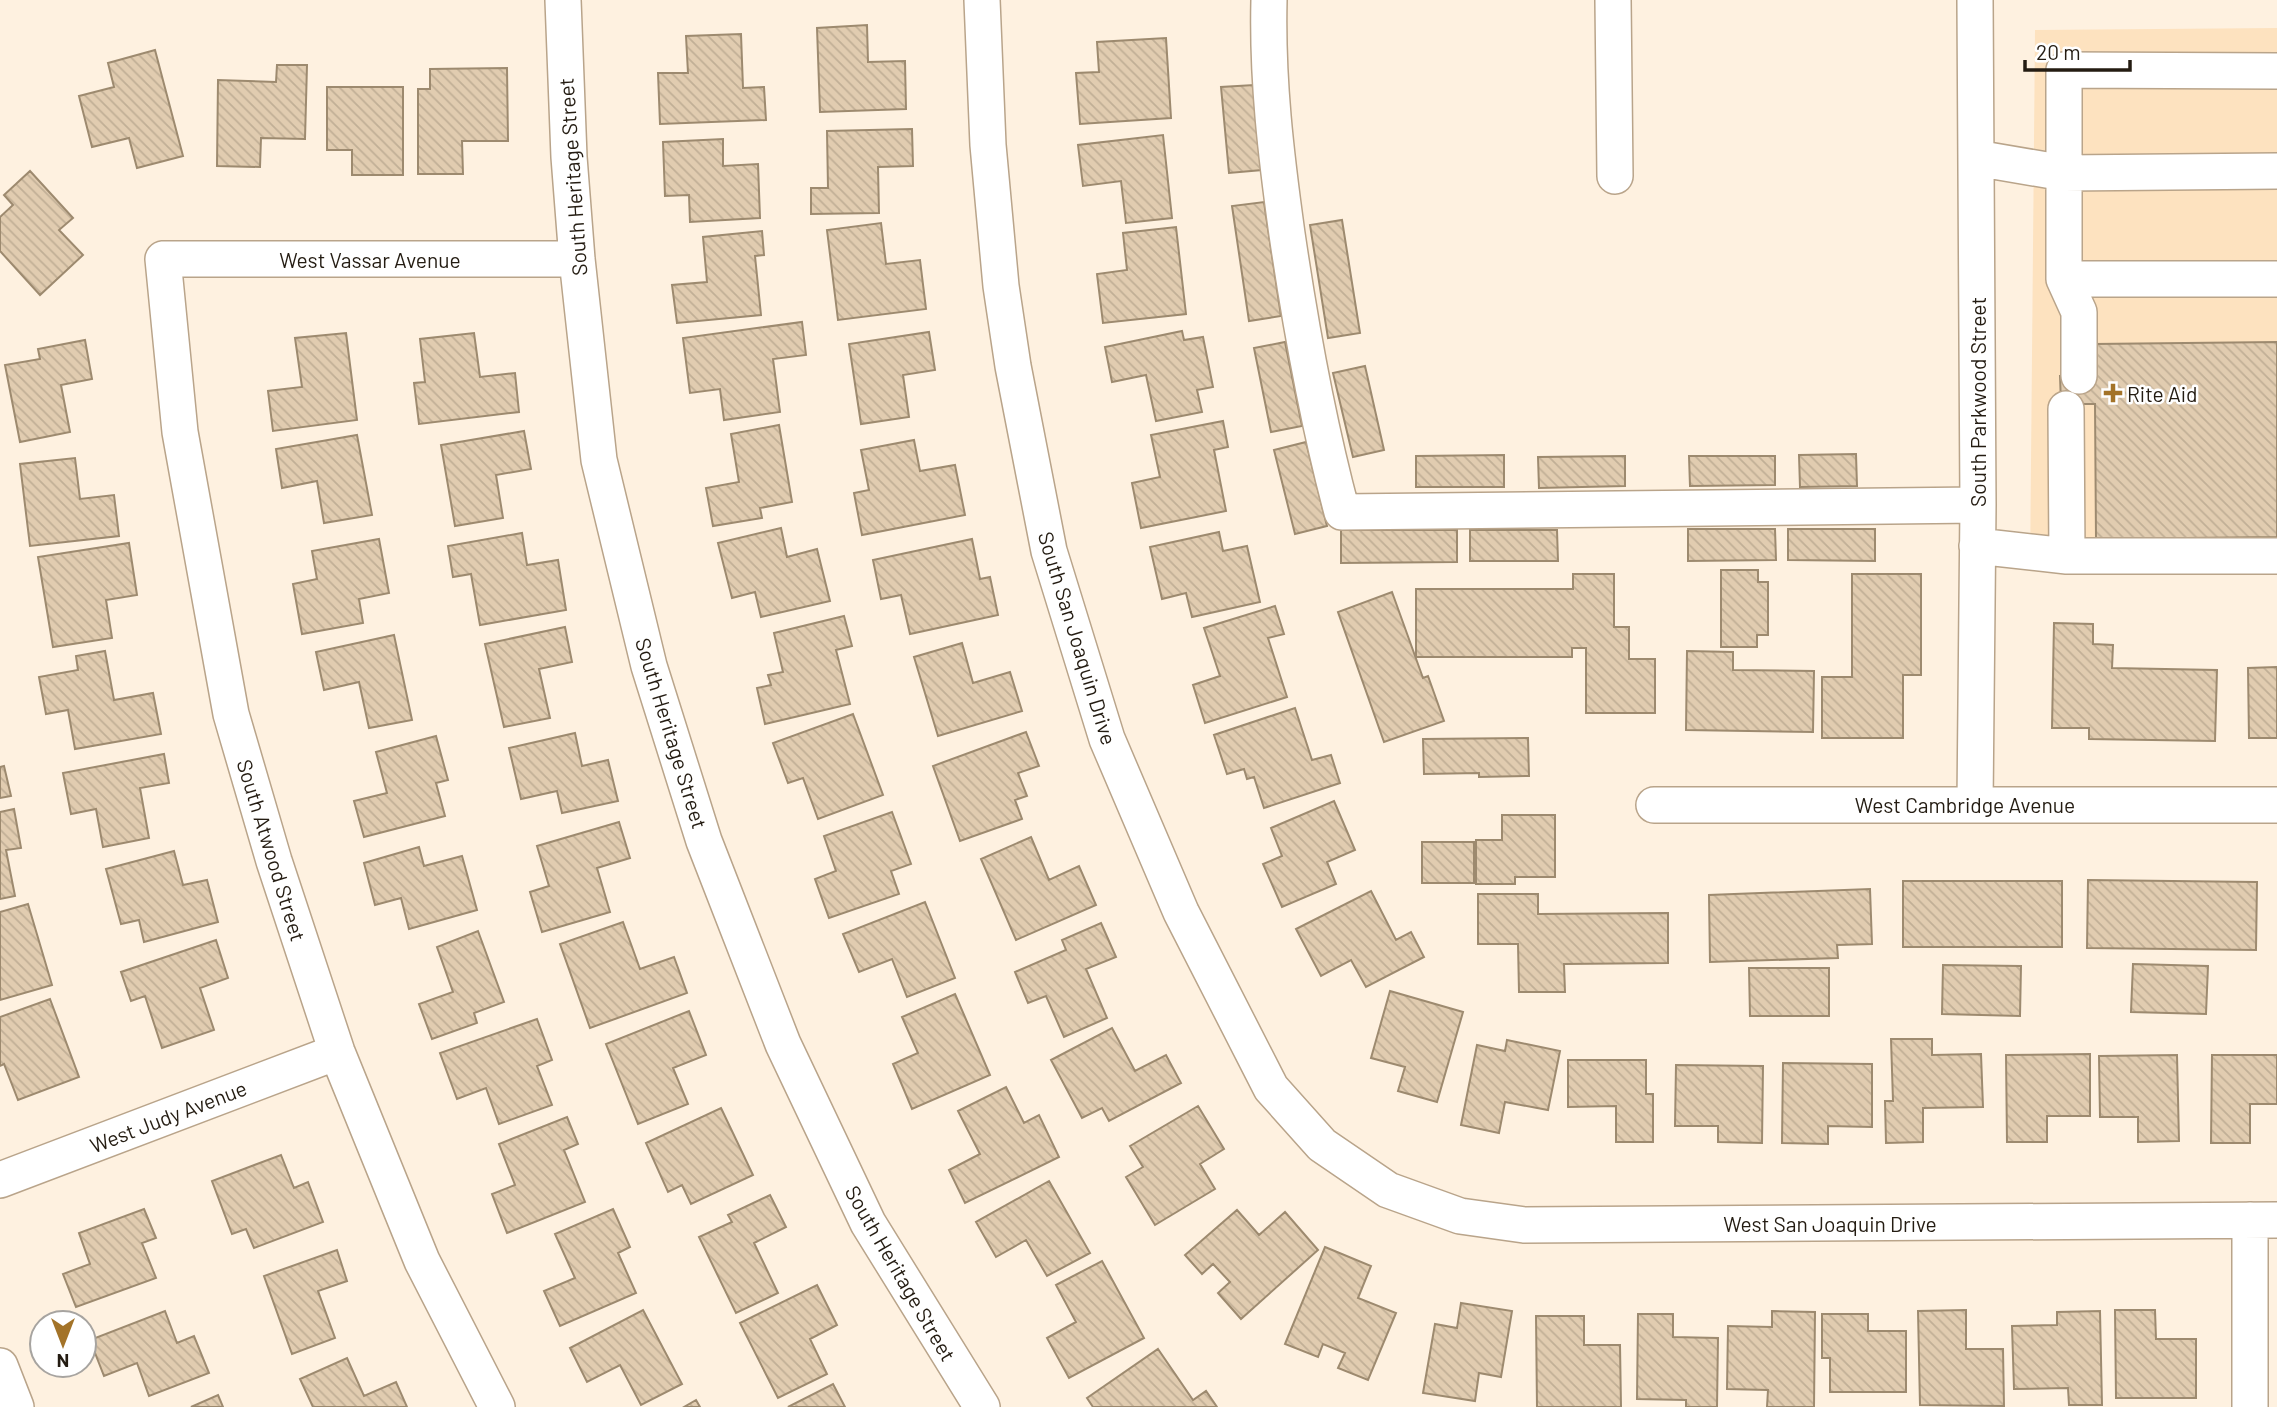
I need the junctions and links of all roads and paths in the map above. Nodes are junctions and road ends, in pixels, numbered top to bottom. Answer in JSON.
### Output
{"nodes":[{"id":1,"x":563,"y":0,"type":"edge"},
{"id":2,"x":982,"y":0,"type":"edge"},
{"id":3,"x":1269,"y":0,"type":"edge"},
{"id":4,"x":1613,"y":0,"type":"edge"},
{"id":5,"x":1975,"y":0,"type":"edge"},
{"id":6,"x":2277,"y":71,"type":"edge"},
{"id":7,"x":1976,"y":158,"type":"junction"},
{"id":8,"x":2277,"y":172,"type":"edge"},
{"id":9,"x":2064,"y":173,"type":"junction"},
{"id":10,"x":1615,"y":176,"type":"dead end"},
{"id":11,"x":163,"y":259,"type":"joint"},
{"id":12,"x":577,"y":259,"type":"junction"},
{"id":13,"x":2064,"y":279,"type":"junction"},
{"id":14,"x":2277,"y":279,"type":"edge"},
{"id":15,"x":1978,"y":505,"type":"junction"},
{"id":16,"x":1977,"y":546,"type":"junction"},
{"id":17,"x":2067,"y":555,"type":"junction"},
{"id":18,"x":2277,"y":555,"type":"edge"},
{"id":19,"x":1975,"y":804,"type":"junction"},
{"id":20,"x":1654,"y":805,"type":"dead end"},
{"id":21,"x":2277,"y":805,"type":"edge"},
{"id":22,"x":337,"y":1052,"type":"junction"},
{"id":23,"x":0,"y":1180,"type":"edge"},
{"id":24,"x":1388,"y":1190,"type":"joint"},
{"id":25,"x":2263,"y":1220,"type":"edge"},
{"id":26,"x":0,"y":1366,"type":"edge"},
{"id":27,"x":16,"y":1407,"type":"edge"},
{"id":28,"x":497,"y":1407,"type":"edge"},
{"id":29,"x":982,"y":1407,"type":"edge"},
{"id":30,"x":2250,"y":1407,"type":"edge"}],
"edges":[{"from":1,"to":12,"type":"street","name":"South Heritage Street"},
{"from":2,"to":24,"type":"street","name":"South San Joaquin Drive"},
{"from":3,"to":15,"type":"street"},
{"from":4,"to":10,"type":"street"},
{"from":5,"to":7,"type":"street","name":"South Parkwood Street"},
{"from":6,"to":9,"type":"street"},
{"from":7,"to":9,"type":"street"},
{"from":7,"to":15,"type":"street","name":"South Parkwood Street"},
{"from":8,"to":9,"type":"street"},
{"from":9,"to":13,"type":"street"},
{"from":11,"to":12,"type":"street","name":"West Vassar Avenue"},
{"from":11,"to":22,"type":"street","name":"South Atwood Street"},
{"from":12,"to":29,"type":"street","name":"South Heritage Street"},
{"from":13,"to":14,"type":"street"},
{"from":13,"to":17,"type":"street"},
{"from":15,"to":16,"type":"street","name":"South Parkwood Street"},
{"from":16,"to":17,"type":"street"},
{"from":16,"to":19,"type":"street","name":"South Parkwood Street"},
{"from":17,"to":18,"type":"street"},
{"from":19,"to":20,"type":"street","name":"West Cambridge Avenue"},
{"from":19,"to":21,"type":"street","name":"West Cambridge Avenue"},
{"from":22,"to":23,"type":"street","name":"West Judy Avenue"},
{"from":22,"to":28,"type":"street","name":"South Atwood Street"},
{"from":24,"to":25,"type":"street","name":"West San Joaquin Drive"},
{"from":25,"to":30,"type":"street"},
{"from":26,"to":27,"type":"street"}]}
